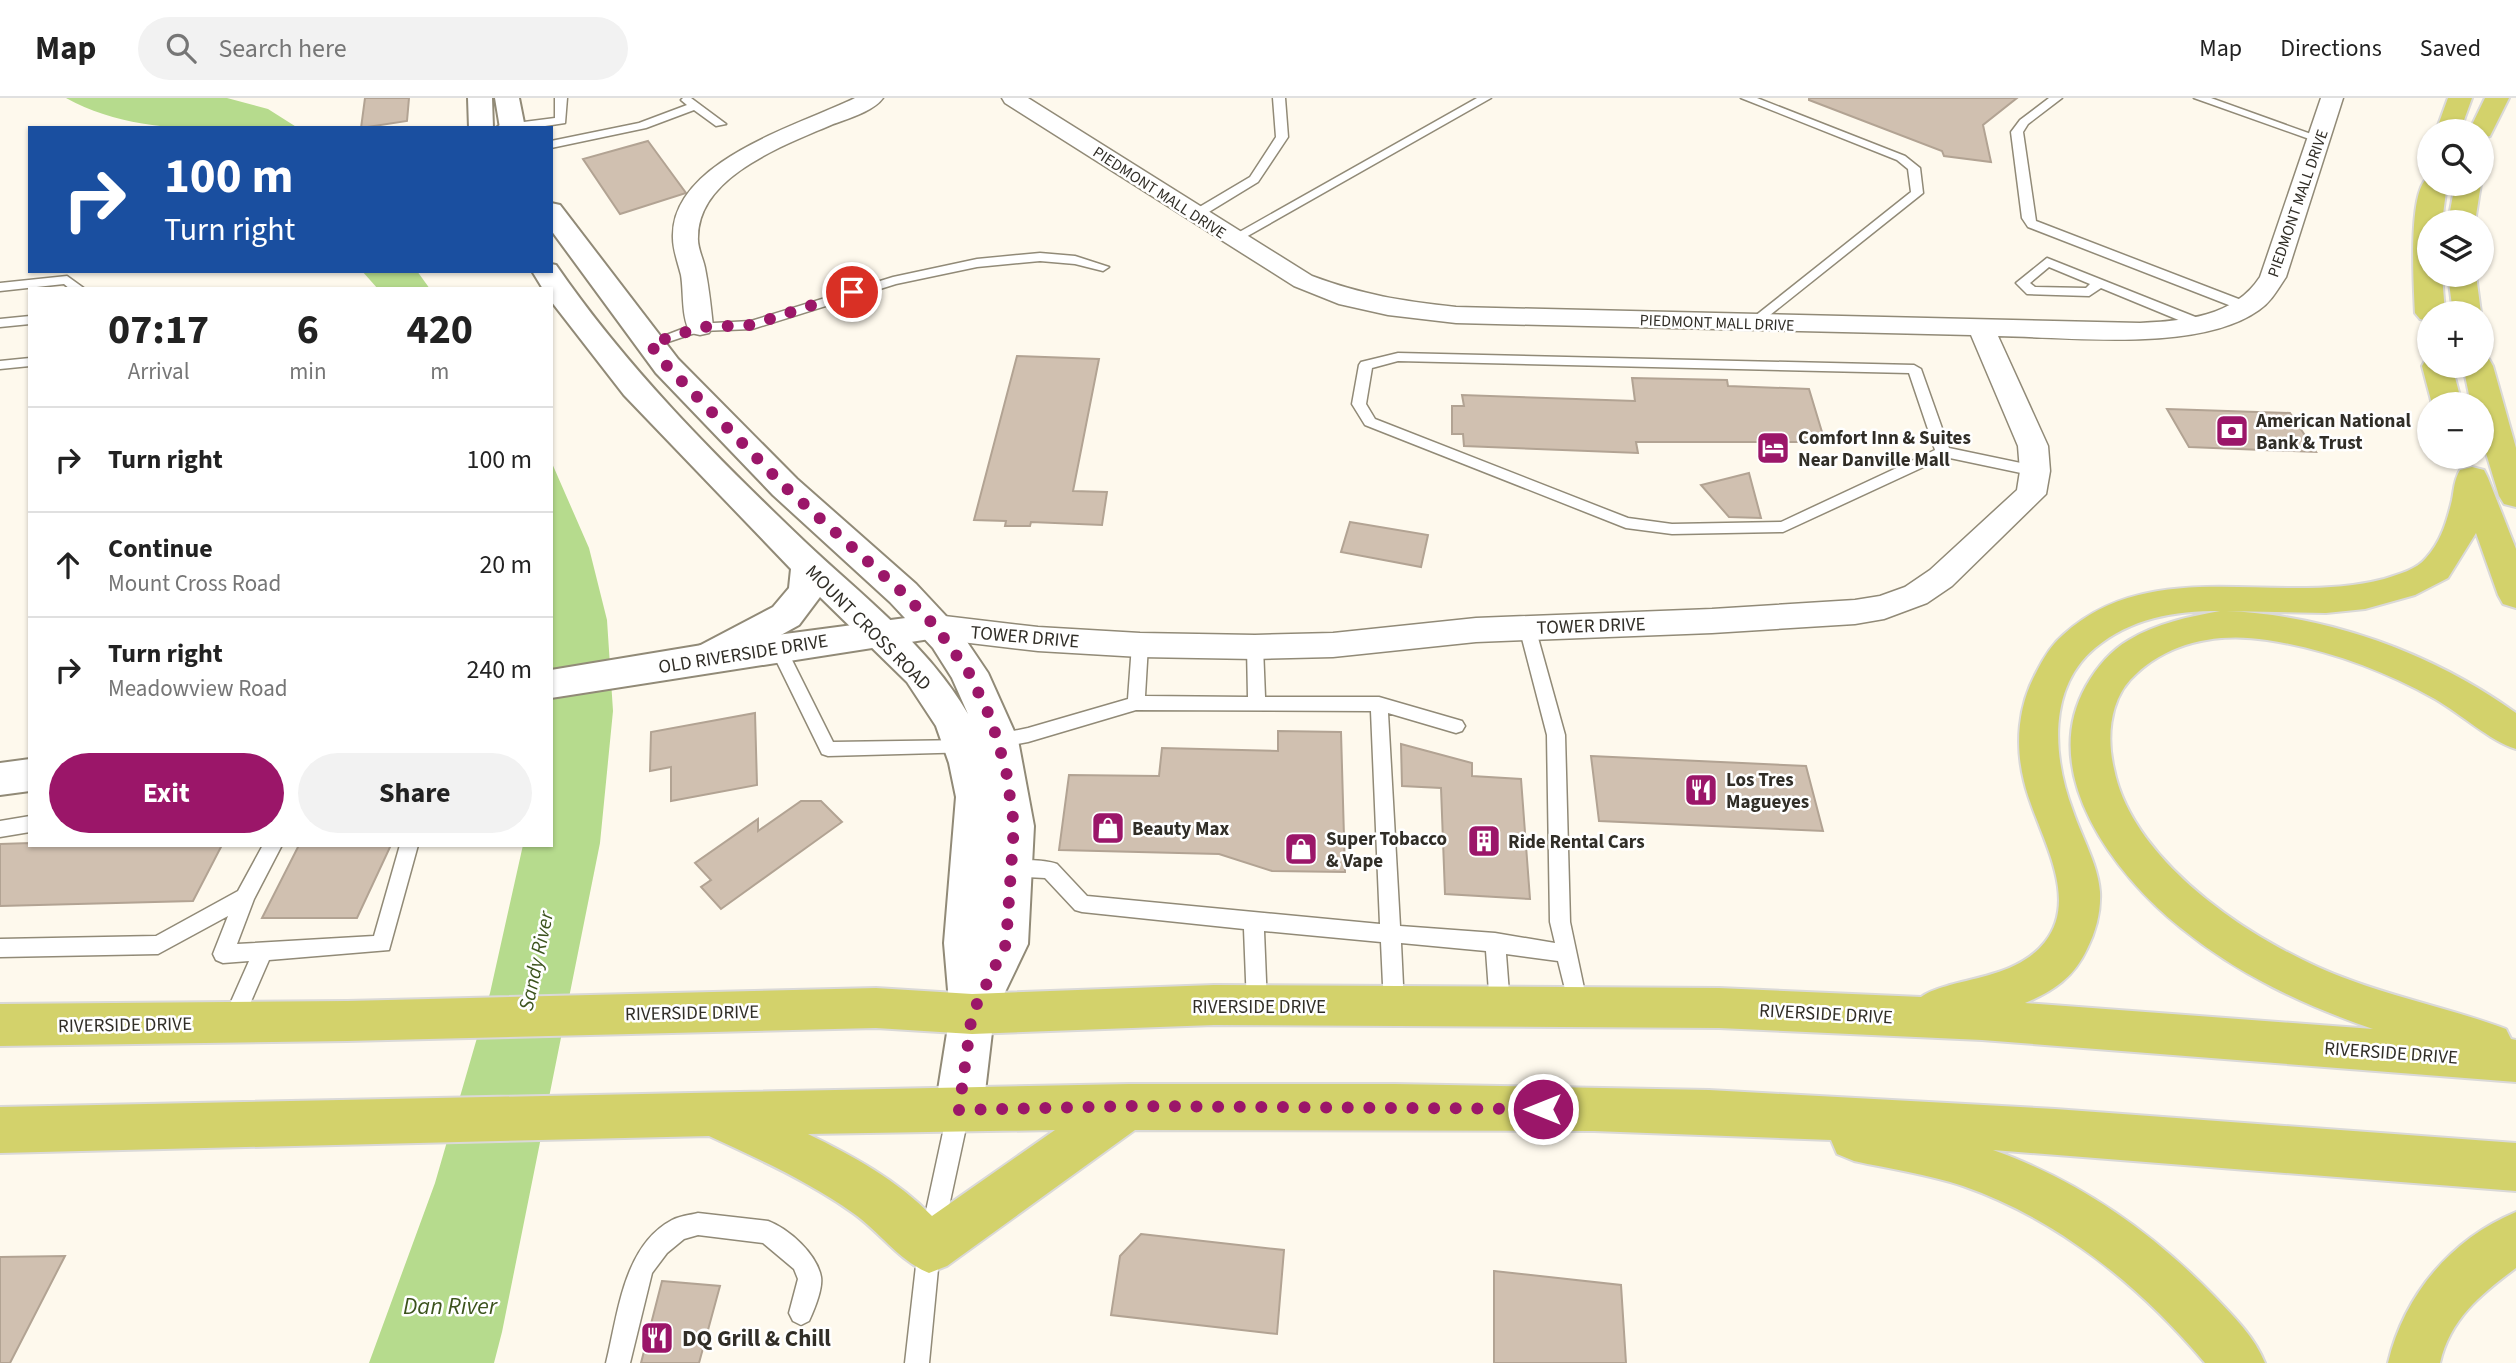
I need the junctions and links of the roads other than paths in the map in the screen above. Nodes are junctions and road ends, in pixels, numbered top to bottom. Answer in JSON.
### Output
{"nodes":[{"id":1,"x":480,"y":98,"type":"edge"},
{"id":2,"x":506,"y":98,"type":"edge"},
{"id":3,"x":561,"y":98,"type":"edge"},
{"id":4,"x":685,"y":98,"type":"edge"},
{"id":5,"x":872,"y":98,"type":"edge"},
{"id":6,"x":1013,"y":98,"type":"edge"},
{"id":7,"x":1279,"y":98,"type":"edge"},
{"id":8,"x":1485,"y":98,"type":"edge"},
{"id":9,"x":1747,"y":98,"type":"edge"},
{"id":10,"x":2056,"y":98,"type":"edge"},
{"id":11,"x":2200,"y":98,"type":"edge"},
{"id":12,"x":2332,"y":98,"type":"edge"},
{"id":13,"x":2460,"y":98,"type":"edge"},
{"id":14,"x":2497,"y":99,"type":"edge"},
{"id":15,"x":696,"y":106,"type":"junction"},
{"id":16,"x":2452,"y":119,"type":"edge"},
{"id":17,"x":2488,"y":119,"type":"edge"},
{"id":18,"x":720,"y":124,"type":"dead end"},
{"id":19,"x":481,"y":126,"type":"edge"},
{"id":20,"x":508,"y":126,"type":"edge"},
{"id":21,"x":517,"y":126,"type":"edge"},
{"id":22,"x":2319,"y":139,"type":"junction"},
{"id":23,"x":553,"y":145,"type":"edge"},
{"id":24,"x":2431,"y":196,"type":"edge"},
{"id":25,"x":553,"y":214,"type":"edge"},
{"id":26,"x":1195,"y":215,"type":"junction"},
{"id":27,"x":1233,"y":239,"type":"junction"},
{"id":28,"x":1103,"y":267,"type":"dead end"},
{"id":29,"x":547,"y":273,"type":"edge"},
{"id":30,"x":2099,"y":283,"type":"junction"},
{"id":31,"x":0,"y":287,"type":"edge"},
{"id":32,"x":76,"y":287,"type":"edge"},
{"id":33,"x":2429,"y":301,"type":"edge"},
{"id":34,"x":2244,"y":306,"type":"junction"},
{"id":35,"x":28,"y":320,"type":"edge"},
{"id":36,"x":0,"y":323,"type":"edge"},
{"id":37,"x":1755,"y":323,"type":"junction"},
{"id":38,"x":2203,"y":325,"type":"junction"},
{"id":39,"x":701,"y":327,"type":"junction"},
{"id":40,"x":1982,"y":329,"type":"junction"},
{"id":41,"x":650,"y":344,"type":"junction"},
{"id":42,"x":28,"y":362,"type":"edge"},
{"id":43,"x":0,"y":365,"type":"edge"},
{"id":44,"x":2481,"y":378,"type":"edge"},
{"id":45,"x":1944,"y":452,"type":"junction"},
{"id":46,"x":2468,"y":469,"type":"edge"},
{"id":47,"x":2469,"y":469,"type":"edge"},
{"id":48,"x":2035,"y":471,"type":"junction"},
{"id":49,"x":2516,"y":496,"type":"edge"},
{"id":50,"x":809,"y":567,"type":"junction"},
{"id":51,"x":2516,"y":595,"type":"edge"},
{"id":52,"x":936,"y":627,"type":"junction"},
{"id":53,"x":1527,"y":627,"type":"junction"},
{"id":54,"x":879,"y":633,"type":"junction"},
{"id":55,"x":1140,"y":645,"type":"junction"},
{"id":56,"x":778,"y":648,"type":"junction"},
{"id":57,"x":1255,"y":648,"type":"junction"},
{"id":58,"x":697,"y":660,"type":"junction"},
{"id":59,"x":553,"y":684,"type":"edge"},
{"id":60,"x":1136,"y":703,"type":"junction"},
{"id":61,"x":1256,"y":704,"type":"junction"},
{"id":62,"x":1379,"y":704,"type":"junction"},
{"id":63,"x":1456,"y":726,"type":"dead end"},
{"id":64,"x":2516,"y":734,"type":"edge"},
{"id":65,"x":999,"y":740,"type":"junction"},
{"id":66,"x":962,"y":748,"type":"junction"},
{"id":67,"x":28,"y":775,"type":"edge"},
{"id":68,"x":0,"y":779,"type":"edge"},
{"id":69,"x":28,"y":824,"type":"edge"},
{"id":70,"x":0,"y":829,"type":"edge"},
{"id":71,"x":272,"y":847,"type":"edge"},
{"id":72,"x":408,"y":847,"type":"edge"},
{"id":73,"x":991,"y":871,"type":"junction"},
{"id":74,"x":245,"y":897,"type":"junction"},
{"id":75,"x":1254,"y":922,"type":"junction"},
{"id":76,"x":1390,"y":933,"type":"junction"},
{"id":77,"x":1495,"y":942,"type":"junction"},
{"id":78,"x":0,"y":948,"type":"edge"},
{"id":79,"x":263,"y":952,"type":"junction"},
{"id":80,"x":1566,"y":953,"type":"junction"},
{"id":81,"x":1257,"y":1005,"type":"junction"},
{"id":82,"x":1394,"y":1006,"type":"junction"},
{"id":83,"x":1500,"y":1006,"type":"junction"},
{"id":84,"x":1578,"y":1007,"type":"junction"},
{"id":85,"x":972,"y":1014,"type":"junction"},
{"id":86,"x":1913,"y":1016,"type":"junction"},
{"id":87,"x":232,"y":1023,"type":"junction"},
{"id":88,"x":0,"y":1025,"type":"edge"},
{"id":89,"x":2516,"y":1050,"type":"edge"},
{"id":90,"x":2516,"y":1061,"type":"edge"},
{"id":91,"x":1129,"y":1106,"type":"junction"},
{"id":92,"x":959,"y":1110,"type":"junction"},
{"id":93,"x":711,"y":1114,"type":"junction"},
{"id":94,"x":1753,"y":1116,"type":"junction"},
{"id":95,"x":0,"y":1130,"type":"edge"},
{"id":96,"x":2516,"y":1167,"type":"edge"},
{"id":97,"x":2516,"y":1237,"type":"edge"},
{"id":98,"x":929,"y":1248,"type":"junction"},
{"id":99,"x":801,"y":1313,"type":"dead end"},
{"id":100,"x":618,"y":1363,"type":"edge"},
{"id":101,"x":917,"y":1363,"type":"edge"},
{"id":102,"x":2239,"y":1363,"type":"edge"},
{"id":103,"x":2414,"y":1363,"type":"edge"}],
"edges":[{"from":1,"to":19,"type":"main road"},
{"from":2,"to":20,"type":"main road"},
{"from":3,"to":21,"type":"lane"},
{"from":4,"to":15,"type":"lane"},
{"from":5,"to":39,"type":"street"},
{"from":6,"to":26,"type":"street","name":"PIEDMONT MALL DRIVE"},
{"from":7,"to":26,"type":"lane"},
{"from":8,"to":27,"type":"lane"},
{"from":9,"to":37,"type":"lane"},
{"from":10,"to":34,"type":"lane"},
{"from":11,"to":22,"type":"lane"},
{"from":12,"to":22,"type":"street","name":"PIEDMONT MALL DRIVE"},
{"from":13,"to":16,"type":"main road"},
{"from":14,"to":17,"type":"main road"},
{"from":15,"to":18,"type":"lane"},
{"from":15,"to":23,"type":"lane"},
{"from":22,"to":34,"type":"street","name":"PIEDMONT MALL DRIVE"},
{"from":24,"to":33,"type":"main road"},
{"from":25,"to":41,"type":"main road","name":"MOUNT CROSS ROAD"},
{"from":26,"to":27,"type":"street","name":"PIEDMONT MALL DRIVE"},
{"from":27,"to":37,"type":"street","name":"PIEDMONT MALL DRIVE"},
{"from":28,"to":39,"type":"lane"},
{"from":29,"to":50,"type":"main road","name":"MOUNT CROSS ROAD"},
{"from":30,"to":30,"type":"lane"},
{"from":30,"to":38,"type":"lane"},
{"from":31,"to":32,"type":"lane"},
{"from":34,"to":38,"type":"street","name":"PIEDMONT MALL DRIVE"},
{"from":35,"to":36,"type":"lane"},
{"from":37,"to":40,"type":"street","name":"PIEDMONT MALL DRIVE"},
{"from":38,"to":40,"type":"street","name":"PIEDMONT MALL DRIVE"},
{"from":39,"to":41,"type":"lane"},
{"from":40,"to":48,"type":"street"},
{"from":41,"to":52,"type":"main road","name":"MOUNT CROSS ROAD"},
{"from":42,"to":43,"type":"lane"},
{"from":44,"to":49,"type":"main road"},
{"from":45,"to":45,"type":"lane"},
{"from":45,"to":48,"type":"lane"},
{"from":46,"to":86,"type":"main road"},
{"from":47,"to":51,"type":"main road"},
{"from":48,"to":53,"type":"street","name":"TOWER DRIVE"},
{"from":50,"to":54,"type":"main road","name":"MOUNT CROSS ROAD"},
{"from":50,"to":58,"type":"main road"},
{"from":52,"to":54,"type":"main road","name":"OLD RIVERSIDE DRIVE"},
{"from":52,"to":55,"type":"street","name":"TOWER DRIVE"},
{"from":52,"to":65,"type":"main road","name":"MOUNT CROSS ROAD"},
{"from":53,"to":57,"type":"street","name":"TOWER DRIVE"},
{"from":53,"to":80,"type":"lane"},
{"from":54,"to":56,"type":"main road","name":"OLD RIVERSIDE DRIVE"},
{"from":54,"to":66,"type":"main road","name":"MOUNT CROSS ROAD"},
{"from":55,"to":57,"type":"street","name":"TOWER DRIVE"},
{"from":55,"to":60,"type":"lane"},
{"from":56,"to":58,"type":"main road","name":"OLD RIVERSIDE DRIVE"},
{"from":56,"to":66,"type":"lane"},
{"from":57,"to":61,"type":"lane"},
{"from":58,"to":59,"type":"main road","name":"OLD RIVERSIDE DRIVE"},
{"from":60,"to":61,"type":"lane"},
{"from":60,"to":65,"type":"lane"},
{"from":61,"to":62,"type":"lane"},
{"from":62,"to":63,"type":"lane"},
{"from":62,"to":76,"type":"lane"},
{"from":64,"to":89,"type":"main road"},
{"from":65,"to":66,"type":"lane"},
{"from":65,"to":73,"type":"main road","name":"MOUNT CROSS ROAD"},
{"from":66,"to":73,"type":"main road","name":"MOUNT CROSS ROAD"},
{"from":67,"to":68,"type":"main road"},
{"from":69,"to":70,"type":"lane"},
{"from":71,"to":74,"type":"lane"},
{"from":72,"to":79,"type":"lane"},
{"from":73,"to":75,"type":"lane"},
{"from":73,"to":85,"type":"main road","name":"MOUNT CROSS ROAD"},
{"from":74,"to":78,"type":"lane"},
{"from":74,"to":79,"type":"lane"},
{"from":75,"to":76,"type":"lane"},
{"from":75,"to":81,"type":"lane"},
{"from":76,"to":77,"type":"lane"},
{"from":76,"to":82,"type":"lane"},
{"from":77,"to":80,"type":"lane"},
{"from":77,"to":83,"type":"lane"},
{"from":79,"to":87,"type":"lane"},
{"from":80,"to":84,"type":"lane"},
{"from":81,"to":82,"type":"main road","name":"RIVERSIDE DRIVE"},
{"from":81,"to":85,"type":"main road","name":"RIVERSIDE DRIVE"},
{"from":82,"to":83,"type":"main road","name":"RIVERSIDE DRIVE"},
{"from":83,"to":84,"type":"main road","name":"RIVERSIDE DRIVE"},
{"from":84,"to":86,"type":"main road","name":"RIVERSIDE DRIVE"},
{"from":85,"to":87,"type":"main road","name":"RIVERSIDE DRIVE"},
{"from":85,"to":92,"type":"main road","name":"MOUNT CROSS ROAD"},
{"from":86,"to":90,"type":"main road","name":"RIVERSIDE DRIVE"},
{"from":87,"to":88,"type":"main road","name":"RIVERSIDE DRIVE"},
{"from":91,"to":92,"type":"main road"},
{"from":91,"to":94,"type":"main road"},
{"from":91,"to":98,"type":"main road"},
{"from":92,"to":93,"type":"main road"},
{"from":92,"to":98,"type":"lane"},
{"from":93,"to":95,"type":"main road"},
{"from":93,"to":98,"type":"main road"},
{"from":94,"to":96,"type":"main road"},
{"from":94,"to":102,"type":"main road"},
{"from":97,"to":103,"type":"main road"},
{"from":98,"to":101,"type":"lane"},
{"from":99,"to":100,"type":"lane"}]}
